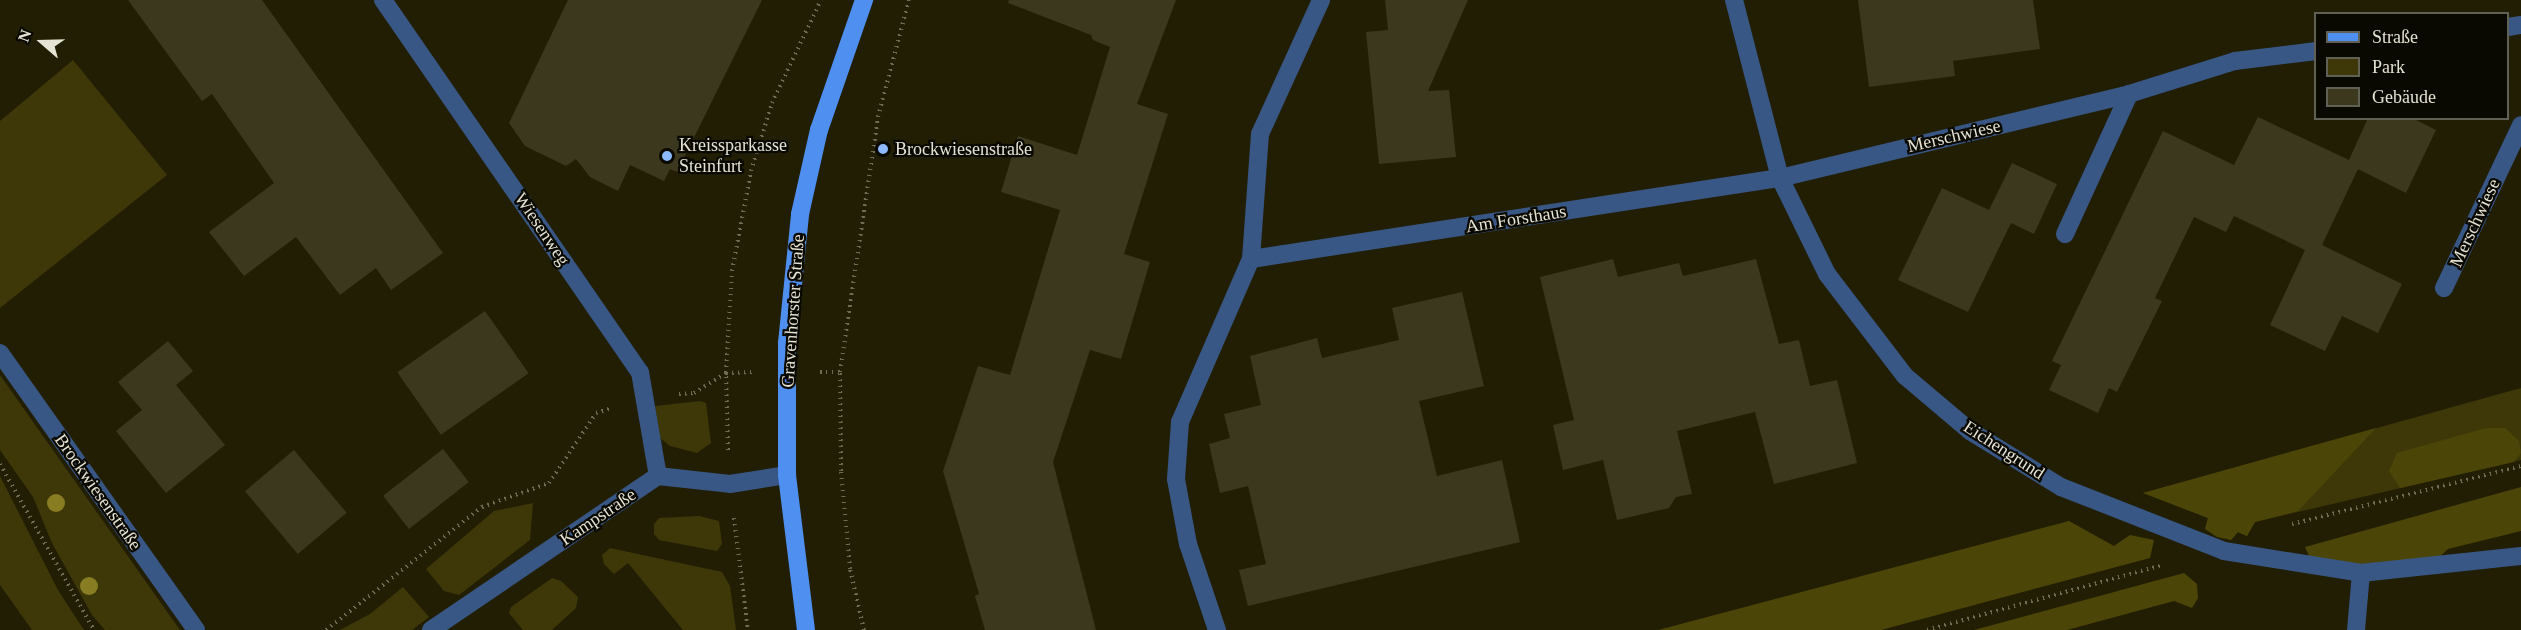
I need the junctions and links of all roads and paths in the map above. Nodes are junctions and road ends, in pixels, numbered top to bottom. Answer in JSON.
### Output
{"nodes":[{"id":1,"x":383,"y":0,"type":"edge"},
{"id":2,"x":821,"y":0,"type":"edge"},
{"id":3,"x":864,"y":0,"type":"edge"},
{"id":4,"x":909,"y":0,"type":"edge"},
{"id":5,"x":1321,"y":0,"type":"edge"},
{"id":6,"x":1734,"y":0,"type":"edge"},
{"id":7,"x":2314,"y":51,"type":"edge"},
{"id":8,"x":2129,"y":94,"type":"junction"},
{"id":9,"x":2521,"y":125,"type":"edge"},
{"id":10,"x":1780,"y":178,"type":"junction"},
{"id":11,"x":2065,"y":234,"type":"dead end"},
{"id":12,"x":1251,"y":259,"type":"junction"},
{"id":13,"x":2444,"y":288,"type":"dead end"},
{"id":14,"x":0,"y":353,"type":"edge"},
{"id":15,"x":788,"y":372,"type":"junction"},
{"id":16,"x":840,"y":372,"type":"junction"},
{"id":17,"x":726,"y":373,"type":"junction"},
{"id":18,"x":643,"y":395,"type":"junction"},
{"id":19,"x":0,"y":464,"type":"edge"},
{"id":20,"x":2521,"y":466,"type":"edge"},
{"id":21,"x":787,"y":475,"type":"junction"},
{"id":22,"x":658,"y":476,"type":"junction"},
{"id":23,"x":730,"y":484,"type":"junction"},
{"id":24,"x":2281,"y":528,"type":"dead end"},
{"id":25,"x":2224,"y":551,"type":"junction"},
{"id":26,"x":2521,"y":556,"type":"edge"},
{"id":27,"x":2361,"y":573,"type":"junction"},
{"id":28,"x":94,"y":630,"type":"edge"},
{"id":29,"x":196,"y":630,"type":"edge"},
{"id":30,"x":326,"y":630,"type":"edge"},
{"id":31,"x":431,"y":630,"type":"edge"},
{"id":32,"x":748,"y":630,"type":"edge"},
{"id":33,"x":806,"y":630,"type":"edge"},
{"id":34,"x":864,"y":630,"type":"edge"},
{"id":35,"x":1217,"y":630,"type":"edge"},
{"id":36,"x":1927,"y":630,"type":"edge"},
{"id":37,"x":2356,"y":630,"type":"edge"}],
"edges":[{"from":1,"to":18,"type":"street","name":"Wiesenweg"},
{"from":2,"to":17,"type":"path"},
{"from":3,"to":15,"type":"main road","name":"Gravenhorster Straße"},
{"from":4,"to":16,"type":"path"},
{"from":5,"to":12,"type":"street"},
{"from":6,"to":10,"type":"street","name":"Eichengrund"},
{"from":7,"to":8,"type":"street","name":"Merschwiese"},
{"from":8,"to":10,"type":"street","name":"Merschwiese"},
{"from":8,"to":11,"type":"street"},
{"from":9,"to":13,"type":"street","name":"Merschwiese"},
{"from":10,"to":12,"type":"street","name":"Am Forsthaus"},
{"from":10,"to":25,"type":"street","name":"Eichengrund"},
{"from":12,"to":35,"type":"street"},
{"from":14,"to":29,"type":"street","name":"Brockwiesenstraße"},
{"from":15,"to":16,"type":"path"},
{"from":15,"to":17,"type":"path"},
{"from":15,"to":21,"type":"main road","name":"Gravenhorster Straße"},
{"from":16,"to":34,"type":"path"},
{"from":17,"to":18,"type":"path"},
{"from":17,"to":23,"type":"path"},
{"from":18,"to":22,"type":"street","name":"Wiesenweg"},
{"from":18,"to":30,"type":"path"},
{"from":19,"to":28,"type":"path"},
{"from":20,"to":24,"type":"path"},
{"from":21,"to":23,"type":"street"},
{"from":21,"to":33,"type":"main road","name":"Gravenhorster Straße"},
{"from":22,"to":23,"type":"street"},
{"from":22,"to":31,"type":"street","name":"Kampstraße"},
{"from":23,"to":32,"type":"path"},
{"from":25,"to":27,"type":"street","name":"Eichengrund"},
{"from":25,"to":36,"type":"path"},
{"from":26,"to":27,"type":"street","name":"Eichengrund"},
{"from":27,"to":37,"type":"street"}]}
